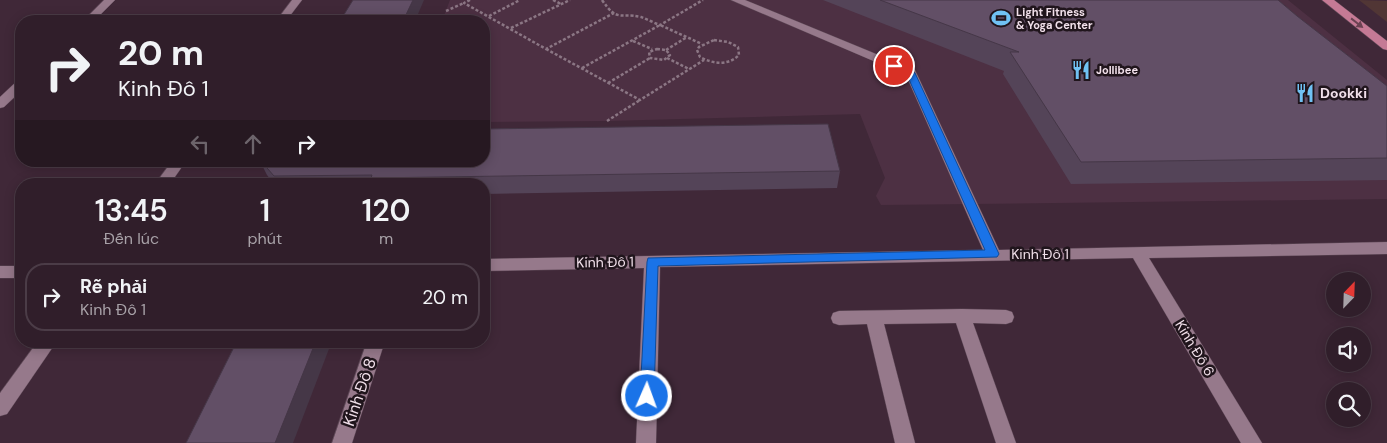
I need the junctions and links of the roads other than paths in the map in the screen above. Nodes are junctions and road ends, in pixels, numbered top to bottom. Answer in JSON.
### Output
{"nodes":[{"id":1,"x":110,"y":0,"type":"edge"},
{"id":2,"x":297,"y":0,"type":"edge"},
{"id":3,"x":736,"y":0,"type":"edge"},
{"id":4,"x":1327,"y":0,"type":"edge"},
{"id":5,"x":94,"y":15,"type":"edge"},
{"id":6,"x":286,"y":15,"type":"edge"},
{"id":7,"x":1387,"y":47,"type":"edge"},
{"id":8,"x":15,"y":90,"type":"edge"},
{"id":9,"x":0,"y":104,"type":"edge"},
{"id":10,"x":175,"y":167,"type":"edge"},
{"id":11,"x":166,"y":178,"type":"edge"},
{"id":12,"x":1387,"y":248,"type":"edge"},
{"id":13,"x":993,"y":254,"type":"junction"},
{"id":14,"x":1138,"y":254,"type":"junction"},
{"id":15,"x":652,"y":262,"type":"junction"},
{"id":16,"x":490,"y":265,"type":"edge"},
{"id":17,"x":0,"y":272,"type":"edge"},
{"id":18,"x":15,"y":272,"type":"edge"},
{"id":19,"x":962,"y":316,"type":"junction"},
{"id":20,"x":874,"y":317,"type":"junction"},
{"id":21,"x":1006,"y":317,"type":"dead end"},
{"id":22,"x":839,"y":318,"type":"dead end"},
{"id":23,"x":43,"y":348,"type":"edge"},
{"id":24,"x":374,"y":348,"type":"edge"},
{"id":25,"x":0,"y":408,"type":"edge"},
{"id":26,"x":342,"y":443,"type":"edge"},
{"id":27,"x":646,"y":443,"type":"edge"},
{"id":28,"x":905,"y":443,"type":"edge"},
{"id":29,"x":1006,"y":443,"type":"edge"},
{"id":30,"x":1252,"y":443,"type":"edge"}],
"edges":[{"from":1,"to":5,"type":"street"},
{"from":2,"to":6,"type":"street"},
{"from":3,"to":13,"type":"street"},
{"from":4,"to":7,"type":"main road","one_way":true},
{"from":8,"to":9,"type":"street"},
{"from":10,"to":11,"type":"street"},
{"from":12,"to":14,"type":"street","name":"Kinh Đô 1"},
{"from":13,"to":14,"type":"street","name":"Kinh Đô 1"},
{"from":13,"to":15,"type":"street","name":"Kinh Đô 1"},
{"from":14,"to":30,"type":"street","name":"Kinh Đô 6"},
{"from":15,"to":16,"type":"street","name":"Kinh Đô 1"},
{"from":15,"to":27,"type":"street"},
{"from":17,"to":18,"type":"street"},
{"from":19,"to":20,"type":"street"},
{"from":19,"to":21,"type":"street"},
{"from":19,"to":29,"type":"street"},
{"from":20,"to":22,"type":"street"},
{"from":20,"to":28,"type":"street"},
{"from":23,"to":25,"type":"street"},
{"from":24,"to":26,"type":"street","name":"Kinh Đô 8"}]}
